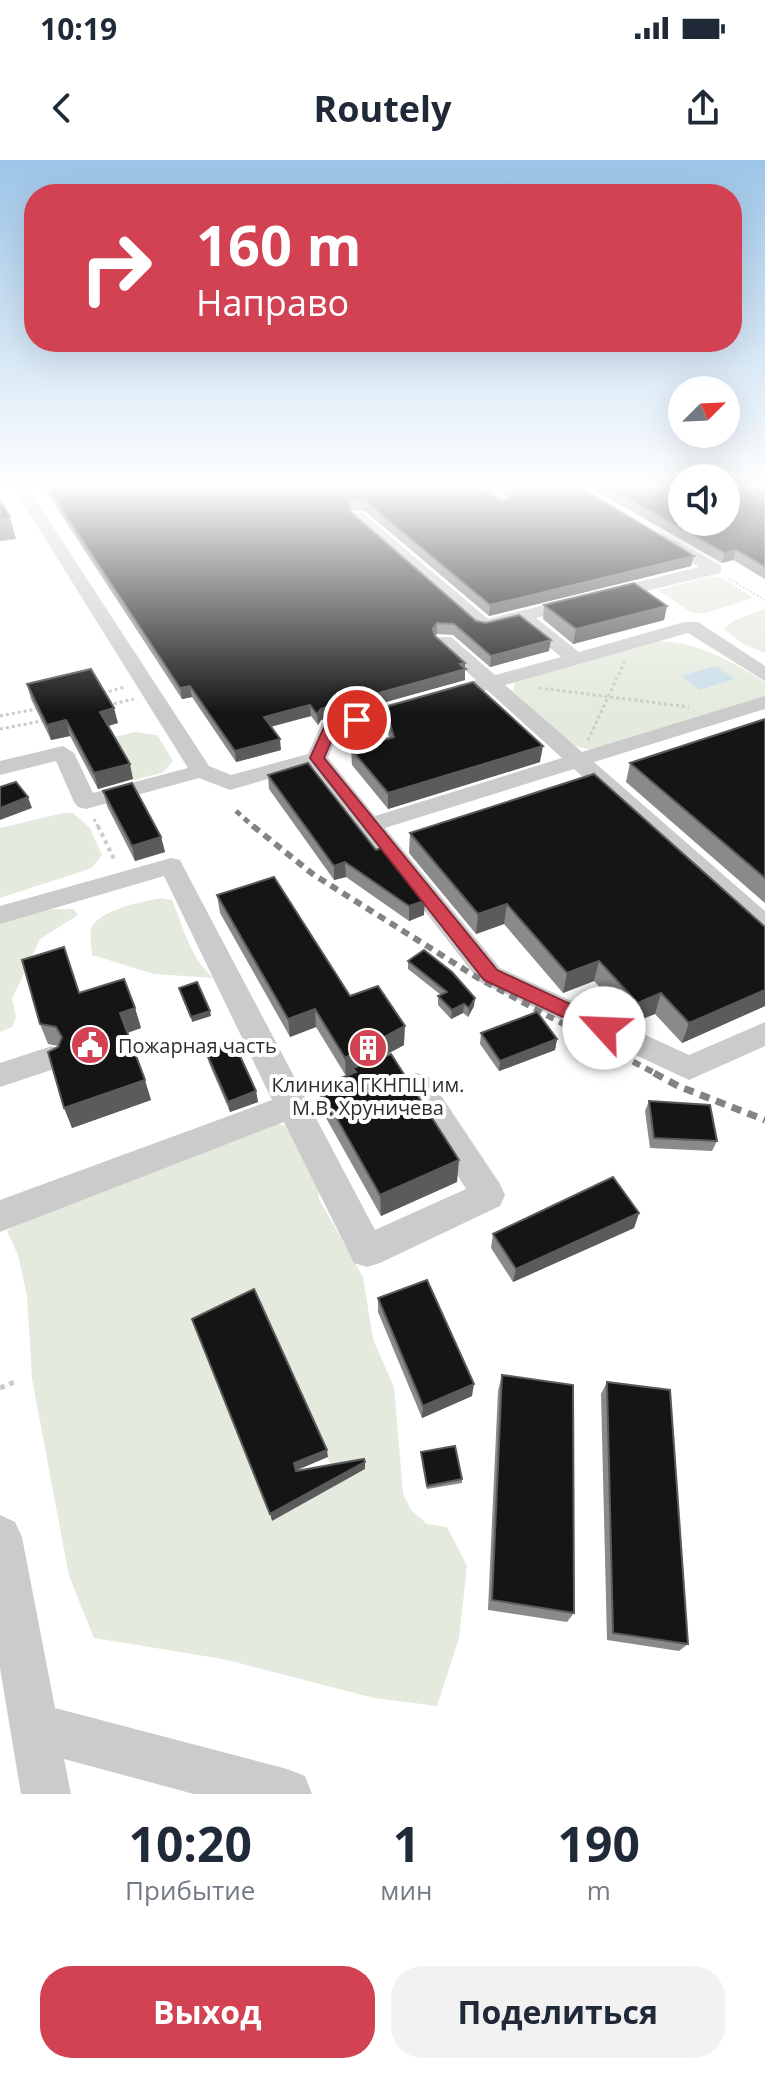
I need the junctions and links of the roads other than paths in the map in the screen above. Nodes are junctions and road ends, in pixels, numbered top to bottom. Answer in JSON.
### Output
{"nodes":[{"id":1,"x":67,"y":560,"type":"edge"},
{"id":2,"x":409,"y":560,"type":"edge"},
{"id":3,"x":699,"y":560,"type":"edge"},
{"id":4,"x":635,"y":588,"type":"junction"},
{"id":5,"x":523,"y":616,"type":"junction"},
{"id":6,"x":691,"y":626,"type":"junction"},
{"id":7,"x":444,"y":641,"type":"edge"},
{"id":8,"x":576,"y":659,"type":"junction"},
{"id":9,"x":765,"y":675,"type":"edge"},
{"id":10,"x":491,"y":683,"type":"junction"},
{"id":11,"x":765,"y":702,"type":"edge"},
{"id":12,"x":317,"y":758,"type":"junction"},
{"id":13,"x":577,"y":760,"type":"junction"},
{"id":14,"x":0,"y":768,"type":"edge"},
{"id":15,"x":201,"y":771,"type":"junction"},
{"id":16,"x":370,"y":825,"type":"junction"},
{"id":17,"x":0,"y":915,"type":"edge"},
{"id":18,"x":765,"y":926,"type":"edge"},
{"id":19,"x":765,"y":1033,"type":"edge"},
{"id":20,"x":52,"y":1058,"type":"edge"},
{"id":21,"x":0,"y":1075,"type":"edge"},
{"id":22,"x":417,"y":1085,"type":"dead end"},
{"id":23,"x":291,"y":1106,"type":"junction"},
{"id":24,"x":0,"y":1216,"type":"edge"},
{"id":25,"x":0,"y":1537,"type":"edge"},
{"id":26,"x":4,"y":1585,"type":"edge"},
{"id":27,"x":34,"y":1727,"type":"junction"},
{"id":28,"x":46,"y":1794,"type":"edge"},
{"id":29,"x":287,"y":1794,"type":"edge"}],
"edges":[{"from":1,"to":15,"type":"street"},
{"from":2,"to":5,"type":"street"},
{"from":3,"to":4,"type":"street"},
{"from":4,"to":5,"type":"street"},
{"from":4,"to":6,"type":"street"},
{"from":5,"to":8,"type":"street"},
{"from":6,"to":8,"type":"street"},
{"from":6,"to":9,"type":"street"},
{"from":7,"to":10,"type":"street"},
{"from":8,"to":10,"type":"street"},
{"from":10,"to":12,"type":"street"},
{"from":10,"to":13,"type":"street"},
{"from":11,"to":13,"type":"street"},
{"from":12,"to":15,"type":"street"},
{"from":12,"to":16,"type":"street"},
{"from":13,"to":16,"type":"street"},
{"from":13,"to":18,"type":"street"},
{"from":14,"to":15,"type":"street"},
{"from":16,"to":19,"type":"street"},
{"from":17,"to":23,"type":"street"},
{"from":20,"to":21,"type":"street"},
{"from":22,"to":23,"type":"street"},
{"from":23,"to":24,"type":"street"},
{"from":25,"to":26,"type":"street"},
{"from":26,"to":27,"type":"street"},
{"from":27,"to":28,"type":"street"},
{"from":27,"to":29,"type":"street"}]}
